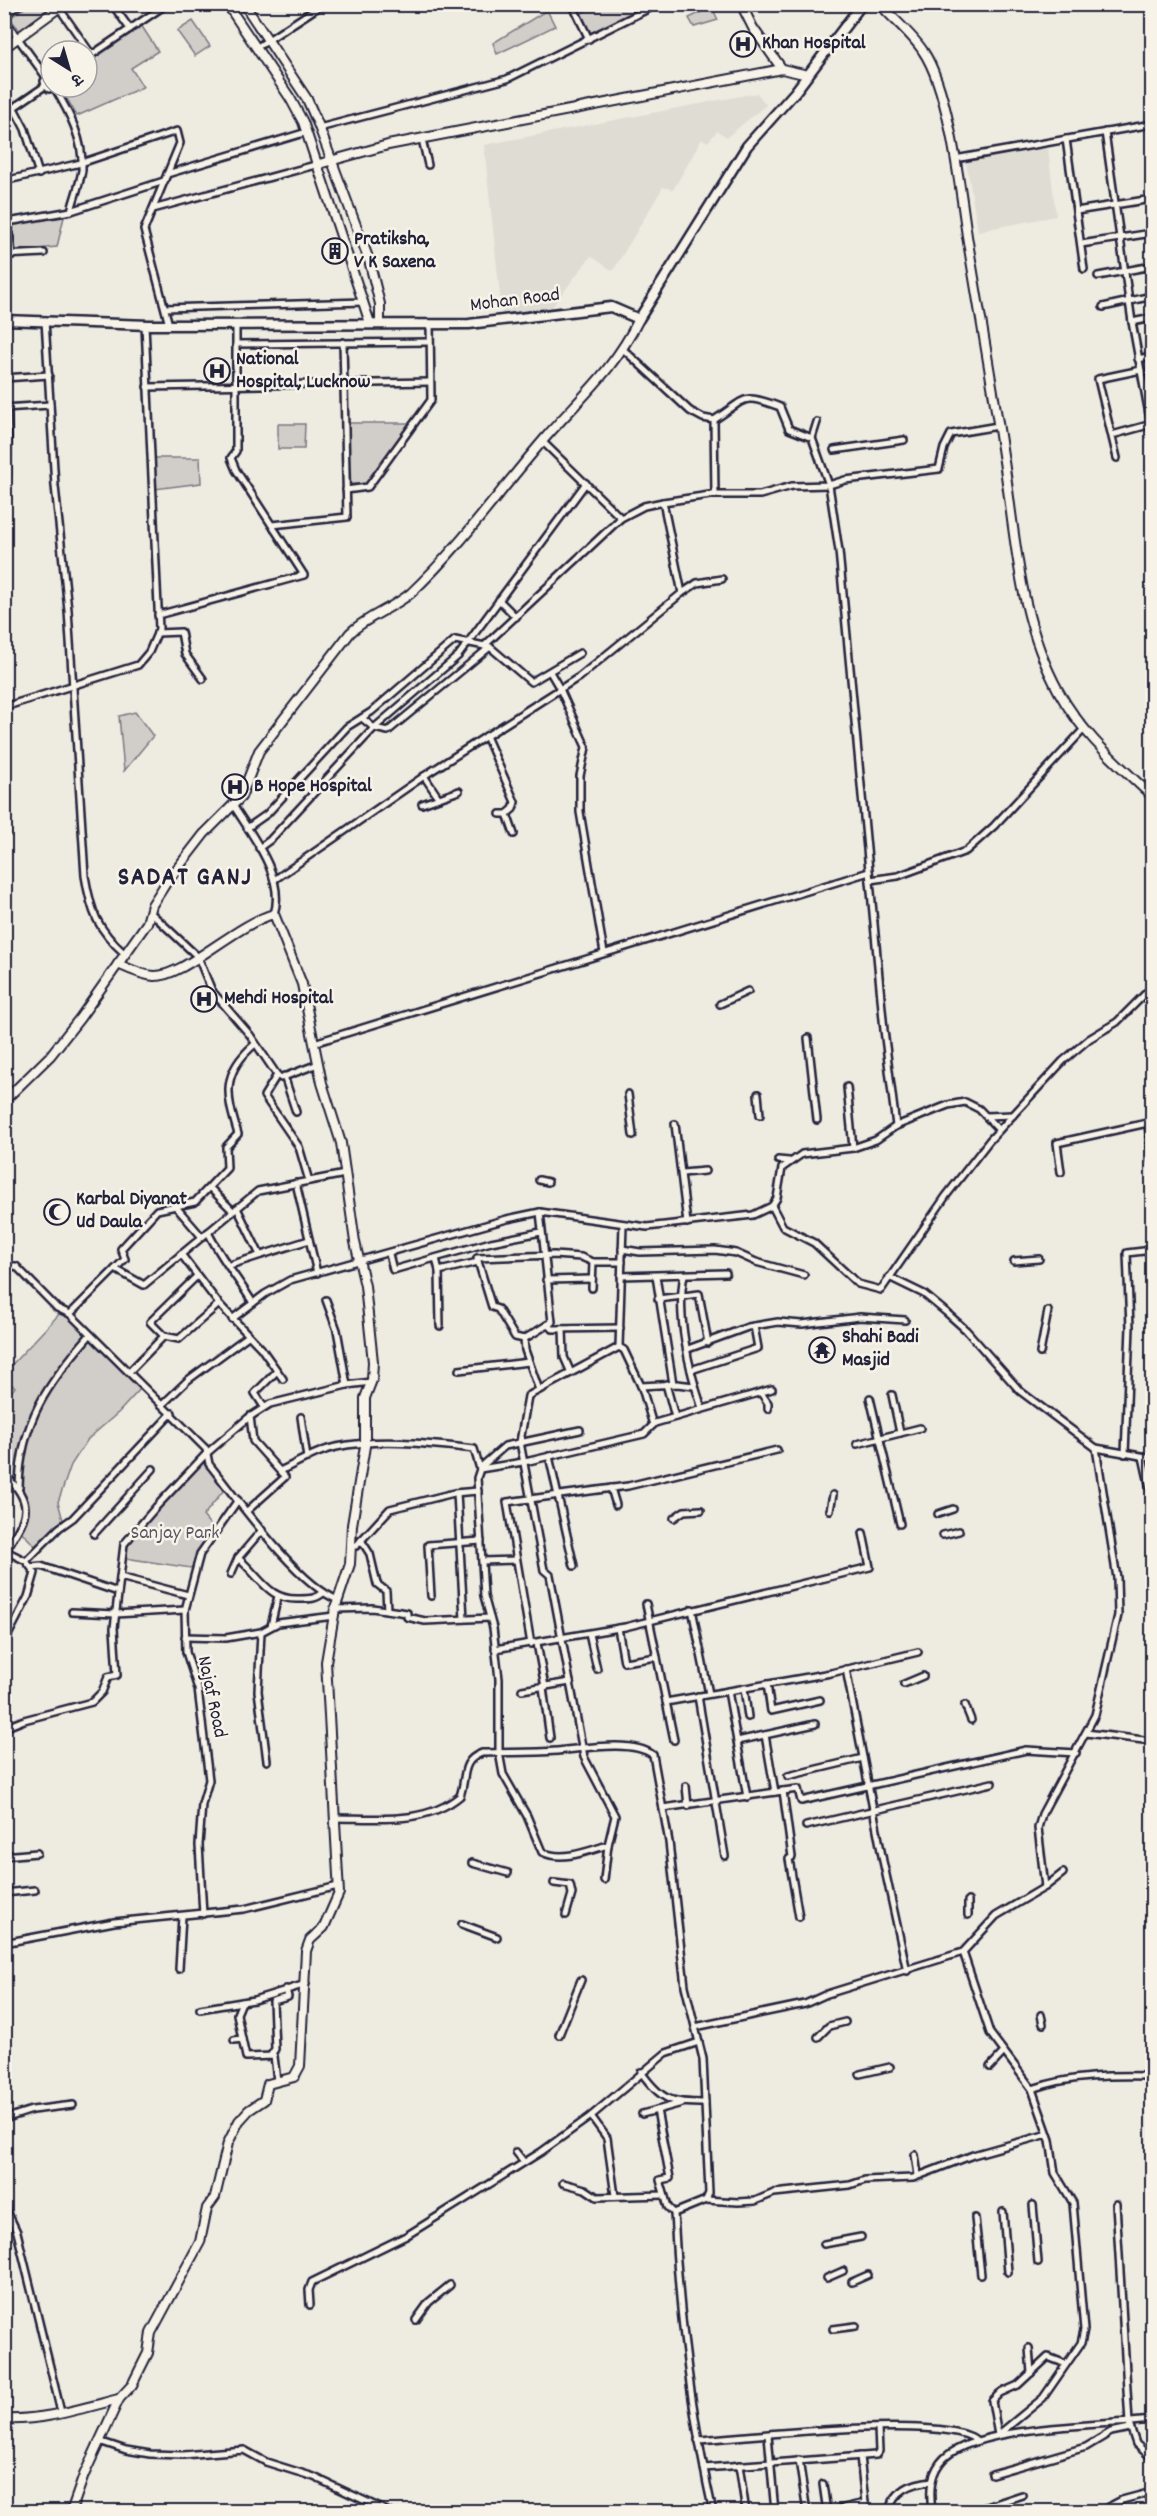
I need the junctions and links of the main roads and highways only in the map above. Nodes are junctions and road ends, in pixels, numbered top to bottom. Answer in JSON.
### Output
{"nodes":[{"id":1,"x":862,"y":4,"type":"edge"},
{"id":2,"x":4,"y":320,"type":"edge"}],
"edges":[{"from":1,"to":2,"type":"main road","name":"Mohan Road"}]}
